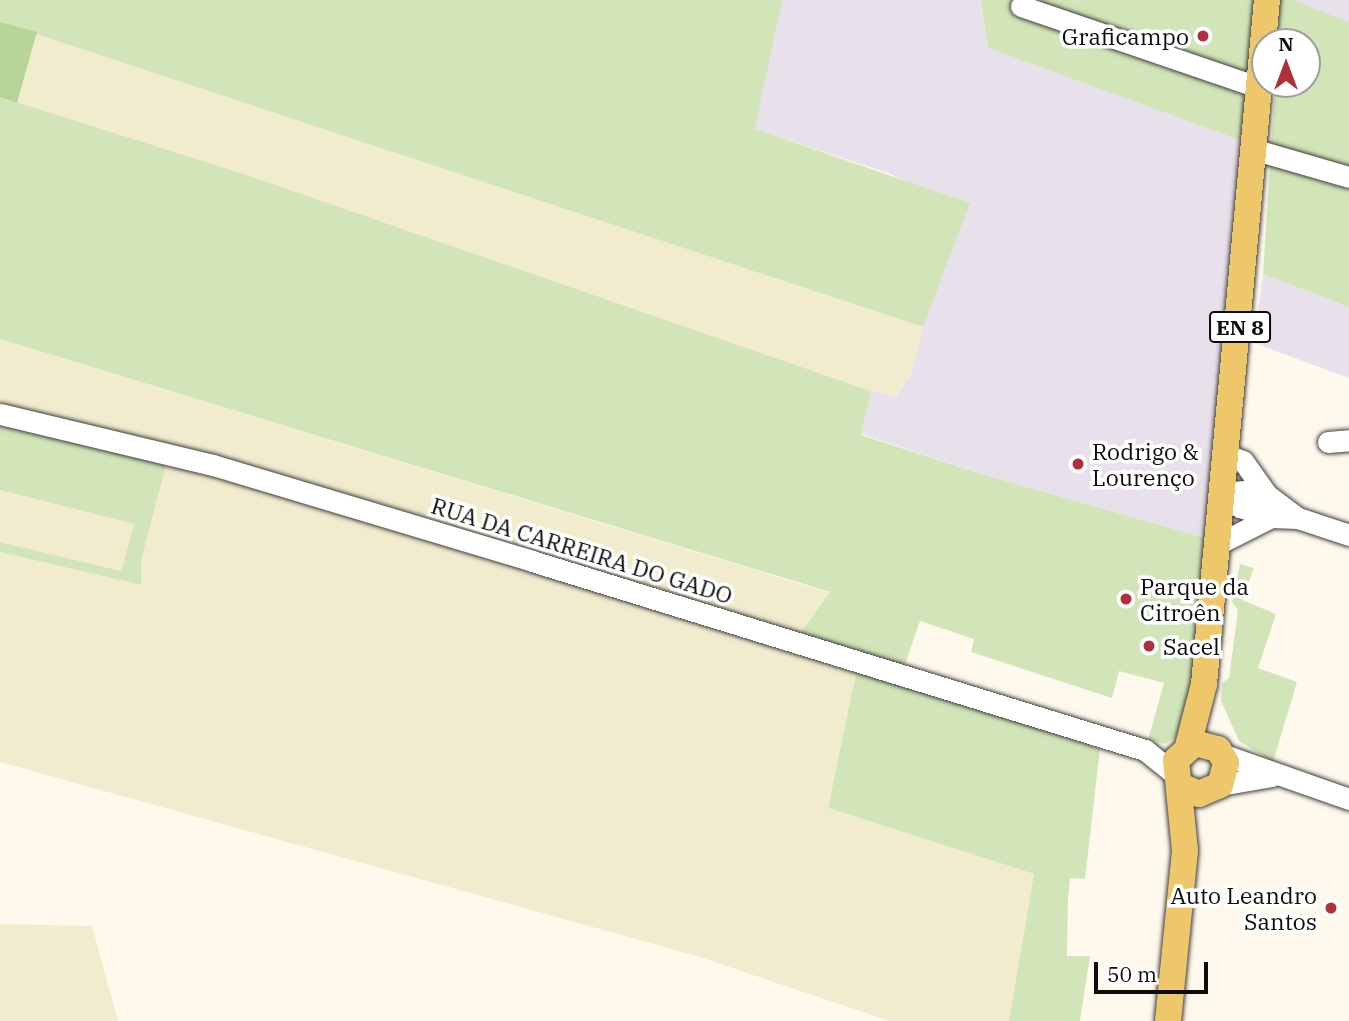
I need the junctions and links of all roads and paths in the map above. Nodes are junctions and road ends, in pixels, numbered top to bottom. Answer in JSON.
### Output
{"nodes":[{"id":1,"x":1267,"y":0,"type":"edge"},
{"id":2,"x":1021,"y":6,"type":"dead end"},
{"id":3,"x":1265,"y":28,"type":"edge"},
{"id":4,"x":1251,"y":85,"type":"edge"},
{"id":5,"x":1260,"y":98,"type":"edge"},
{"id":6,"x":1256,"y":150,"type":"junction"},
{"id":7,"x":1349,"y":177,"type":"edge"},
{"id":8,"x":0,"y":414,"type":"edge"},
{"id":9,"x":1227,"y":454,"type":"junction"},
{"id":10,"x":1222,"y":493,"type":"junction"},
{"id":11,"x":1267,"y":495,"type":"junction"},
{"id":12,"x":1271,"y":517,"type":"junction"},
{"id":13,"x":1298,"y":518,"type":"junction"},
{"id":14,"x":1349,"y":535,"type":"edge"},
{"id":15,"x":1216,"y":545,"type":"junction"},
{"id":16,"x":1204,"y":684,"type":"junction"},
{"id":17,"x":1186,"y":747,"type":"junction"},
{"id":18,"x":1145,"y":750,"type":"junction"},
{"id":19,"x":1221,"y":752,"type":"junction"},
{"id":20,"x":1275,"y":776,"type":"junction"},
{"id":21,"x":1196,"y":785,"type":"junction"},
{"id":22,"x":1349,"y":799,"type":"edge"},
{"id":23,"x":1168,"y":1021,"type":"edge"}],
"edges":[{"from":1,"to":3,"type":"main road","number":"EN 8"},
{"from":2,"to":4,"type":"street"},
{"from":5,"to":6,"type":"main road","number":"EN 8"},
{"from":6,"to":7,"type":"street"},
{"from":6,"to":9,"type":"main road","number":"EN 8"},
{"from":8,"to":18,"type":"street","name":"RUA DA CARREIRA DO GADO"},
{"from":9,"to":10,"type":"main road","number":"EN 8"},
{"from":9,"to":11,"type":"street"},
{"from":10,"to":11,"type":"street"},
{"from":10,"to":12,"type":"street"},
{"from":10,"to":15,"type":"main road","number":"EN 8"},
{"from":11,"to":13,"type":"street"},
{"from":12,"to":13,"type":"street"},
{"from":12,"to":15,"type":"street"},
{"from":13,"to":14,"type":"street"},
{"from":15,"to":16,"type":"main road","number":"EN 8"},
{"from":16,"to":17,"type":"main road","number":"EN 8"},
{"from":16,"to":19,"type":"main road","number":"EN 8"},
{"from":17,"to":18,"type":"street"},
{"from":17,"to":19,"type":"main road"},
{"from":17,"to":21,"type":"main road","number":"EN 8"},
{"from":18,"to":21,"type":"street"},
{"from":19,"to":20,"type":"street"},
{"from":19,"to":21,"type":"main road","number":"EN 8"},
{"from":20,"to":21,"type":"street"},
{"from":20,"to":22,"type":"street"},
{"from":21,"to":23,"type":"main road","number":"EN 8"}]}
